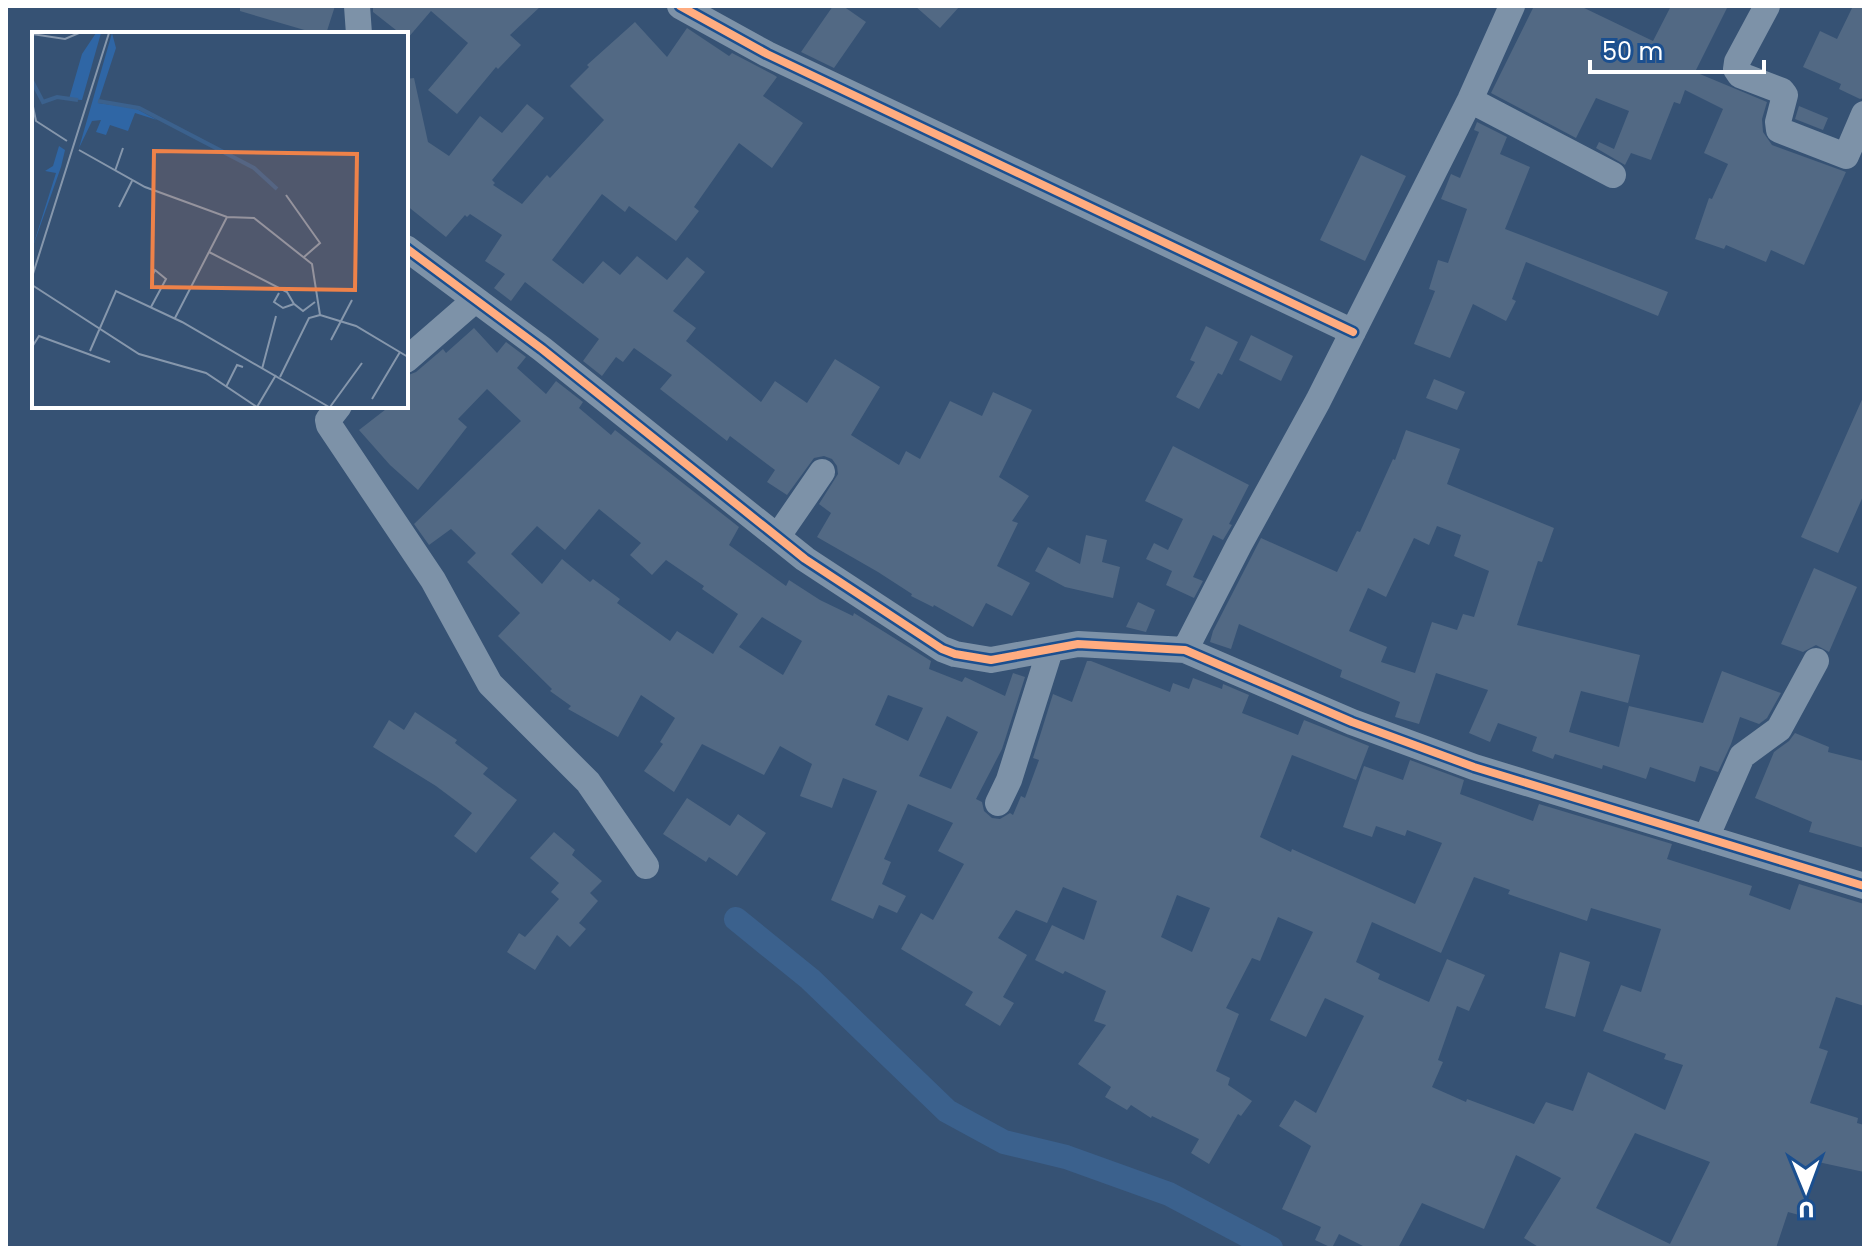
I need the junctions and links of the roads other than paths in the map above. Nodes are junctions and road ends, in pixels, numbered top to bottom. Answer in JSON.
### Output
{"nodes":[{"id":1,"x":357,"y":6,"type":"edge"},
{"id":2,"x":680,"y":6,"type":"edge"},
{"id":3,"x":1512,"y":6,"type":"edge"},
{"id":4,"x":1767,"y":6,"type":"edge"},
{"id":5,"x":359,"y":32,"type":"edge"},
{"id":6,"x":1470,"y":100,"type":"junction"},
{"id":7,"x":1864,"y":114,"type":"edge"},
{"id":8,"x":1613,"y":175,"type":"dead end"},
{"id":9,"x":408,"y":250,"type":"edge"},
{"id":10,"x":475,"y":300,"type":"junction"},
{"id":11,"x":1353,"y":332,"type":"junction"},
{"id":12,"x":408,"y":358,"type":"edge"},
{"id":13,"x":337,"y":408,"type":"edge"},
{"id":14,"x":822,"y":472,"type":"dead end"},
{"id":15,"x":778,"y":536,"type":"junction"},
{"id":16,"x":1050,"y":650,"type":"junction"},
{"id":17,"x":1185,"y":650,"type":"junction"},
{"id":18,"x":1816,"y":661,"type":"dead end"},
{"id":19,"x":998,"y":803,"type":"dead end"},
{"id":20,"x":1706,"y":838,"type":"junction"},
{"id":21,"x":646,"y":866,"type":"dead end"},
{"id":22,"x":1864,"y":886,"type":"edge"}],
"edges":[{"from":1,"to":5,"type":"street"},
{"from":2,"to":11,"type":"street"},
{"from":3,"to":6,"type":"street"},
{"from":4,"to":7,"type":"street"},
{"from":6,"to":8,"type":"street"},
{"from":6,"to":11,"type":"street"},
{"from":9,"to":10,"type":"street"},
{"from":10,"to":12,"type":"street"},
{"from":10,"to":15,"type":"street"},
{"from":11,"to":17,"type":"street"},
{"from":13,"to":21,"type":"street"},
{"from":14,"to":15,"type":"street"},
{"from":15,"to":16,"type":"street"},
{"from":16,"to":17,"type":"street"},
{"from":16,"to":19,"type":"street"},
{"from":17,"to":20,"type":"street"},
{"from":18,"to":20,"type":"street"},
{"from":20,"to":22,"type":"street"}]}
